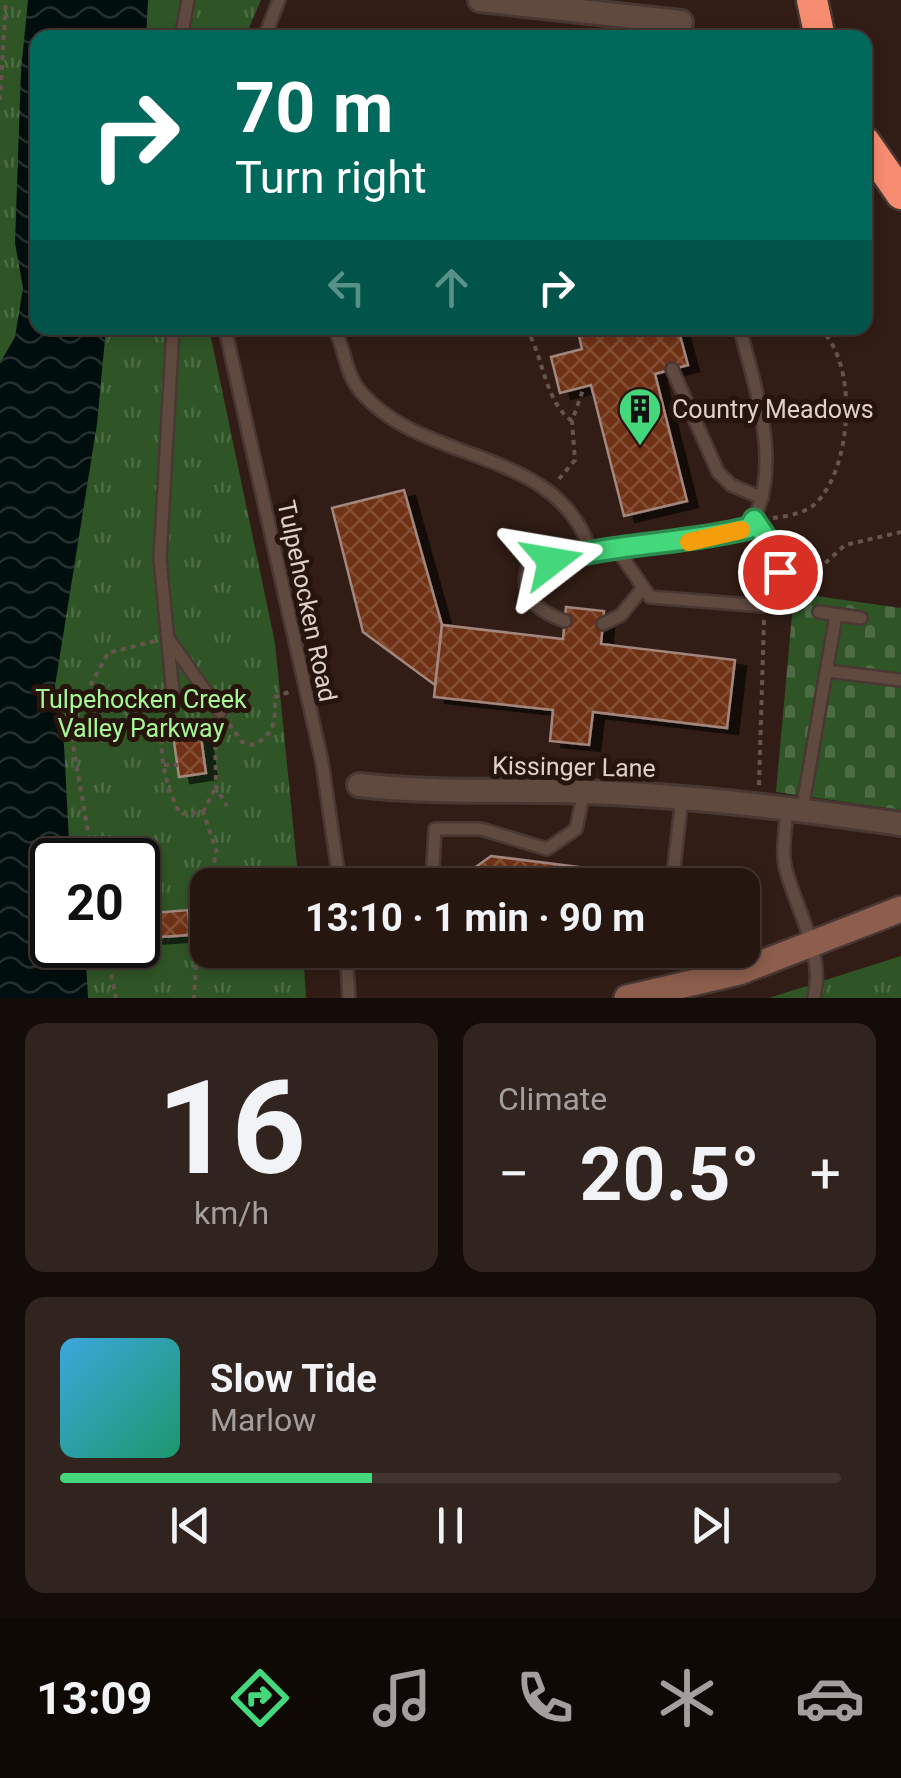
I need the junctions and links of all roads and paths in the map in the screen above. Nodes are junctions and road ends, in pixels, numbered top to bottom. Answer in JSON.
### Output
{"nodes":[{"id":1,"x":6,"y":0,"type":"edge"},
{"id":2,"x":188,"y":0,"type":"edge"},
{"id":3,"x":480,"y":0,"type":"edge"},
{"id":4,"x":812,"y":0,"type":"edge"},
{"id":5,"x":276,"y":2,"type":"edge"},
{"id":6,"x":682,"y":22,"type":"dead end"},
{"id":7,"x":652,"y":28,"type":"edge"},
{"id":8,"x":182,"y":30,"type":"edge"},
{"id":9,"x":267,"y":30,"type":"edge"},
{"id":10,"x":818,"y":30,"type":"edge"},
{"id":11,"x":0,"y":100,"type":"edge"},
{"id":12,"x":872,"y":152,"type":"edge"},
{"id":13,"x":901,"y":194,"type":"edge"},
{"id":14,"x":173,"y":335,"type":"edge"},
{"id":15,"x":227,"y":335,"type":"edge"},
{"id":16,"x":337,"y":335,"type":"edge"},
{"id":17,"x":530,"y":335,"type":"edge"},
{"id":18,"x":742,"y":335,"type":"edge"},
{"id":19,"x":825,"y":335,"type":"edge"},
{"id":20,"x":672,"y":369,"type":"dead end"},
{"id":21,"x":584,"y":387,"type":"dead end"},
{"id":22,"x":572,"y":421,"type":"junction"},
{"id":23,"x":550,"y":490,"type":"junction"},
{"id":24,"x":762,"y":498,"type":"junction"},
{"id":25,"x":754,"y":520,"type":"junction"},
{"id":26,"x":901,"y":532,"type":"edge"},
{"id":27,"x":616,"y":548,"type":"junction"},
{"id":28,"x":590,"y":550,"type":"junction"},
{"id":29,"x":780,"y":572,"type":"junction"},
{"id":30,"x":642,"y":589,"type":"junction"},
{"id":31,"x":764,"y":606,"type":"junction"},
{"id":32,"x":820,"y":612,"type":"dead end"},
{"id":33,"x":836,"y":615,"type":"junction"},
{"id":34,"x":860,"y":618,"type":"dead end"},
{"id":35,"x":565,"y":622,"type":"dead end"},
{"id":36,"x":603,"y":624,"type":"dead end"},
{"id":37,"x":167,"y":638,"type":"junction"},
{"id":38,"x":827,"y":671,"type":"junction"},
{"id":39,"x":901,"y":680,"type":"edge"},
{"id":40,"x":304,"y":688,"type":"junction"},
{"id":41,"x":173,"y":694,"type":"joint"},
{"id":42,"x":220,"y":712,"type":"junction"},
{"id":43,"x":178,"y":765,"type":"dead end"},
{"id":44,"x":164,"y":766,"type":"junction"},
{"id":45,"x":359,"y":784,"type":"dead end"},
{"id":46,"x":216,"y":787,"type":"junction"},
{"id":47,"x":584,"y":792,"type":"junction"},
{"id":48,"x":682,"y":797,"type":"junction"},
{"id":49,"x":758,"y":805,"type":"junction"},
{"id":50,"x":227,"y":806,"type":"dead end"},
{"id":51,"x":795,"y":809,"type":"junction"},
{"id":52,"x":203,"y":812,"type":"junction"},
{"id":53,"x":901,"y":824,"type":"edge"},
{"id":54,"x":89,"y":838,"type":"edge"},
{"id":55,"x":338,"y":868,"type":"edge"},
{"id":56,"x":433,"y":868,"type":"edge"},
{"id":57,"x":674,"y":868,"type":"edge"},
{"id":58,"x":901,"y":909,"type":"edge"},
{"id":59,"x":811,"y":943,"type":"junction"},
{"id":60,"x":110,"y":968,"type":"edge"},
{"id":61,"x":347,"y":968,"type":"edge"},
{"id":62,"x":116,"y":998,"type":"edge"},
{"id":63,"x":194,"y":998,"type":"edge"},
{"id":64,"x":348,"y":998,"type":"edge"},
{"id":65,"x":627,"y":998,"type":"edge"},
{"id":66,"x":814,"y":998,"type":"edge"}],
"edges":[{"from":1,"to":11,"type":"path"},
{"from":2,"to":8,"type":"lane"},
{"from":3,"to":7,"type":"street"},
{"from":4,"to":10,"type":"highway"},
{"from":5,"to":9,"type":"lane"},
{"from":6,"to":7,"type":"street"},
{"from":12,"to":13,"type":"highway"},
{"from":14,"to":37,"type":"lane"},
{"from":15,"to":40,"type":"lane","name":"Tulpehocken Road"},
{"from":16,"to":23,"type":"lane"},
{"from":17,"to":22,"type":"path"},
{"from":18,"to":24,"type":"lane"},
{"from":19,"to":25,"type":"path"},
{"from":20,"to":24,"type":"lane"},
{"from":21,"to":22,"type":"path"},
{"from":22,"to":23,"type":"path"},
{"from":23,"to":28,"type":"lane"},
{"from":24,"to":25,"type":"lane"},
{"from":25,"to":27,"type":"lane"},
{"from":25,"to":29,"type":"lane"},
{"from":26,"to":29,"type":"path"},
{"from":27,"to":28,"type":"lane"},
{"from":27,"to":30,"type":"lane"},
{"from":28,"to":35,"type":"lane"},
{"from":29,"to":31,"type":"lane"},
{"from":30,"to":31,"type":"lane"},
{"from":30,"to":36,"type":"lane"},
{"from":31,"to":49,"type":"path"},
{"from":32,"to":33,"type":"lane"},
{"from":33,"to":34,"type":"lane"},
{"from":33,"to":38,"type":"lane"},
{"from":37,"to":41,"type":"lane"},
{"from":37,"to":42,"type":"lane"},
{"from":37,"to":54,"type":"path"},
{"from":38,"to":39,"type":"lane"},
{"from":38,"to":51,"type":"lane"},
{"from":40,"to":42,"type":"path"},
{"from":40,"to":55,"type":"lane","name":"Tulpehocken Road"},
{"from":41,"to":44,"type":"path"},
{"from":42,"to":46,"type":"path"},
{"from":43,"to":44,"type":"path"},
{"from":44,"to":52,"type":"path"},
{"from":45,"to":47,"type":"street","name":"Kissinger Lane"},
{"from":46,"to":50,"type":"path"},
{"from":46,"to":52,"type":"path"},
{"from":47,"to":48,"type":"street","name":"Kissinger Lane"},
{"from":47,"to":56,"type":"lane"},
{"from":48,"to":49,"type":"street","name":"Kissinger Lane"},
{"from":48,"to":57,"type":"lane"},
{"from":49,"to":51,"type":"street","name":"Kissinger Lane"},
{"from":51,"to":53,"type":"street","name":"Kissinger Lane"},
{"from":51,"to":59,"type":"lane"},
{"from":52,"to":63,"type":"path"},
{"from":58,"to":59,"type":"street"},
{"from":59,"to":65,"type":"street"},
{"from":59,"to":66,"type":"lane"},
{"from":60,"to":62,"type":"path"},
{"from":61,"to":64,"type":"lane"}]}
